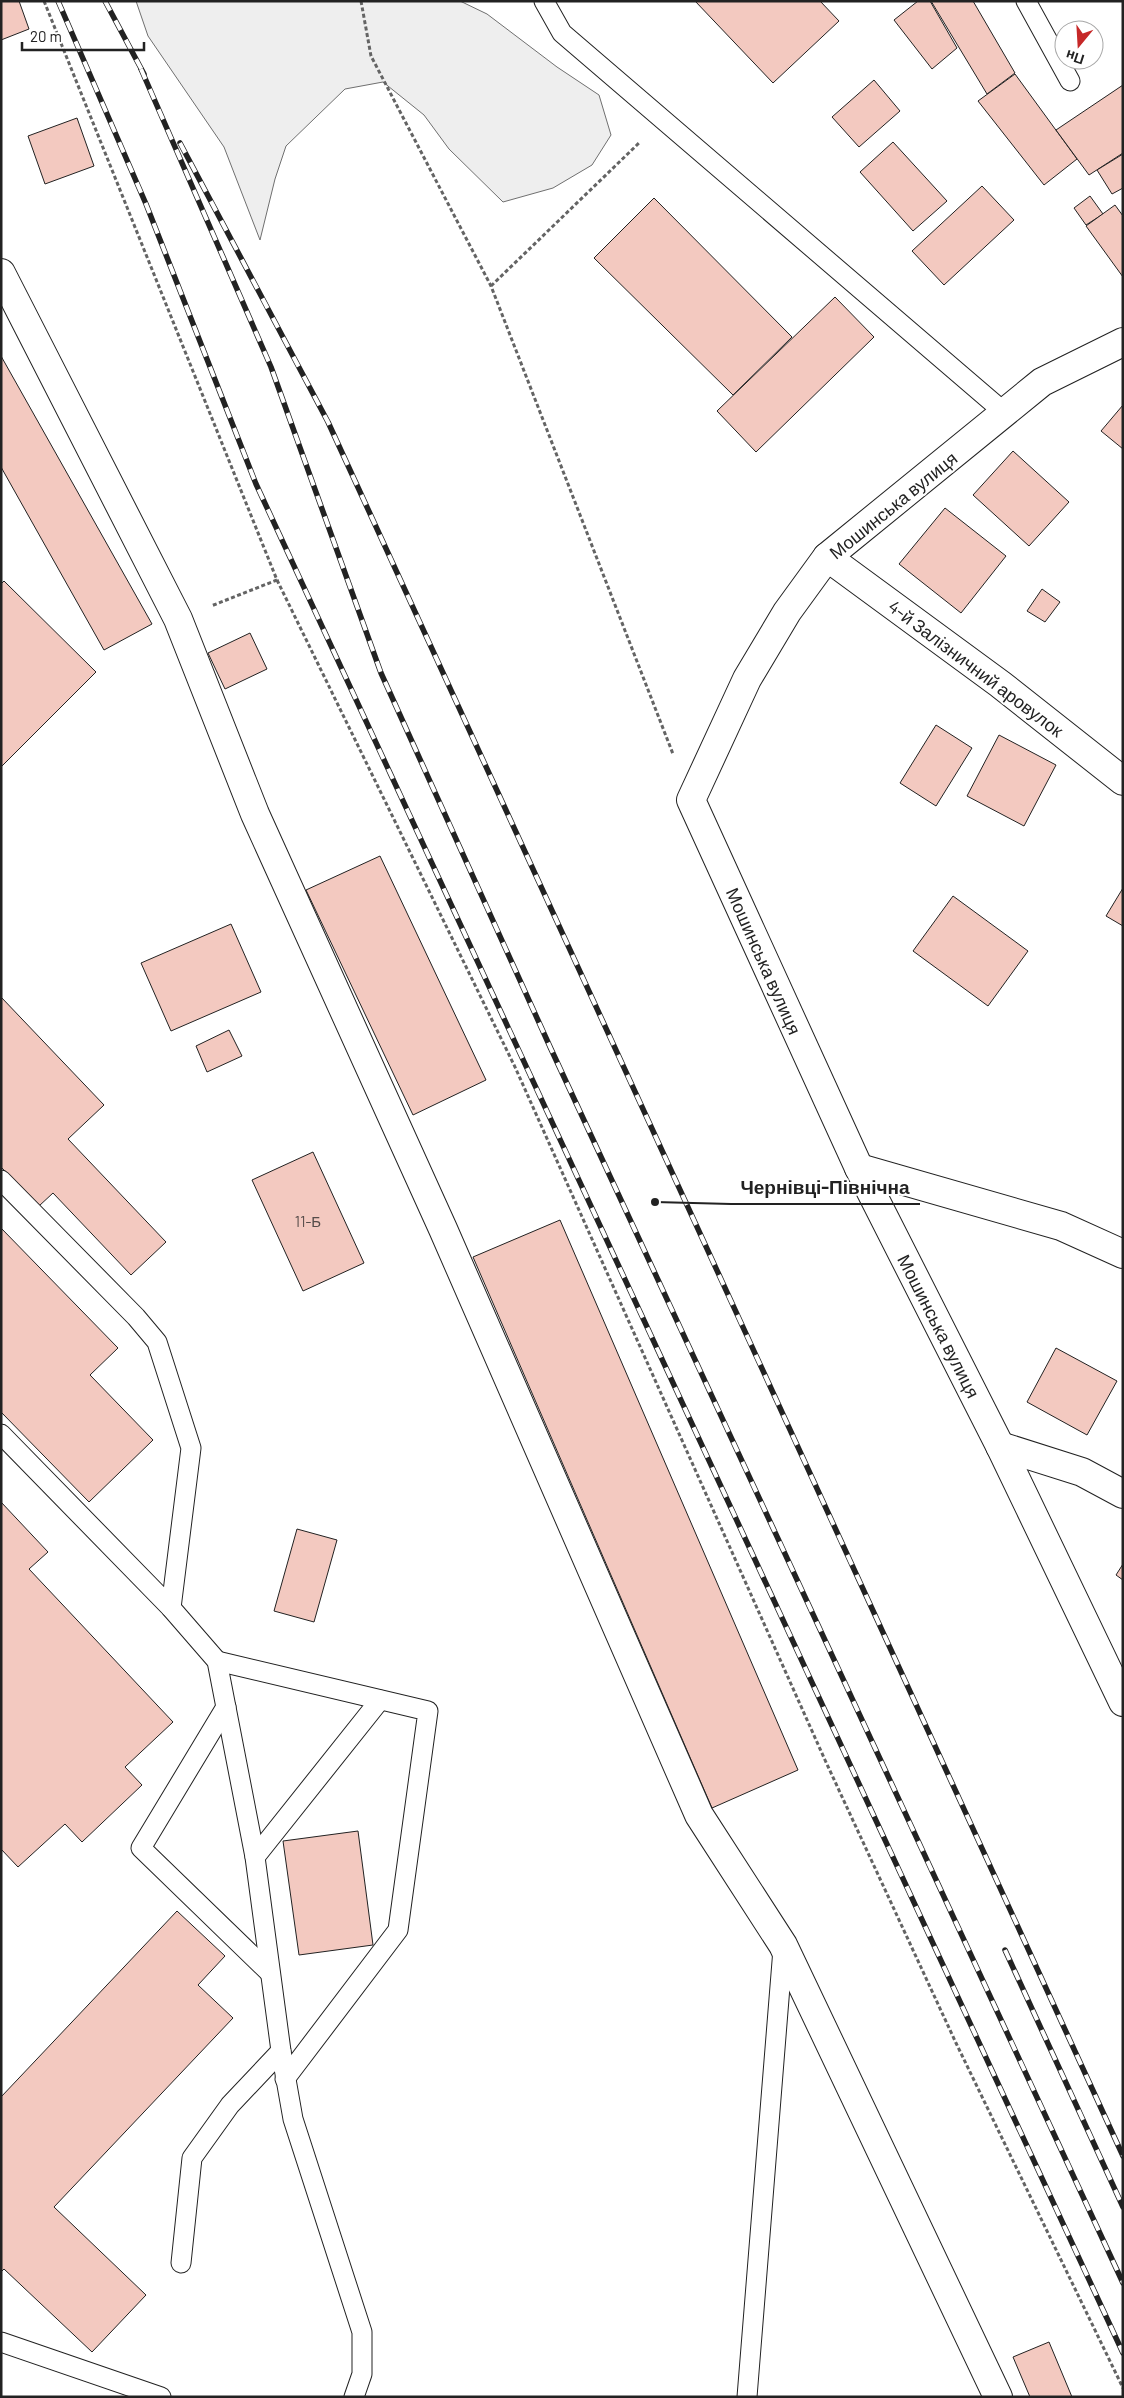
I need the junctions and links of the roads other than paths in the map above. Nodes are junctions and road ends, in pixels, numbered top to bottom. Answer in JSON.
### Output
{"nodes":[{"id":1,"x":544,"y":1,"type":"edge"},
{"id":2,"x":1026,"y":1,"type":"edge"},
{"id":3,"x":1070,"y":81,"type":"dead end"},
{"id":4,"x":1,"y":273,"type":"edge"},
{"id":5,"x":1117,"y":353,"type":"edge"},
{"id":6,"x":1005,"y":413,"type":"junction"},
{"id":7,"x":827,"y":557,"type":"junction"},
{"id":8,"x":1123,"y":782,"type":"edge"},
{"id":9,"x":859,"y":1168,"type":"junction"},
{"id":10,"x":1,"y":1180,"type":"edge"},
{"id":11,"x":1123,"y":1254,"type":"edge"},
{"id":12,"x":1,"y":1434,"type":"edge"},
{"id":13,"x":1000,"y":1446,"type":"junction"},
{"id":14,"x":1123,"y":1494,"type":"edge"},
{"id":15,"x":171,"y":1608,"type":"junction"},
{"id":16,"x":216,"y":1661,"type":"junction"},
{"id":17,"x":380,"y":1700,"type":"junction"},
{"id":18,"x":1123,"y":1702,"type":"edge"},
{"id":19,"x":226,"y":1707,"type":"junction"},
{"id":20,"x":255,"y":1856,"type":"junction"},
{"id":21,"x":784,"y":1945,"type":"junction"},
{"id":22,"x":270,"y":1973,"type":"junction"},
{"id":23,"x":281,"y":2050,"type":"junction"},
{"id":24,"x":285,"y":2079,"type":"junction"},
{"id":25,"x":181,"y":2263,"type":"dead end"},
{"id":26,"x":1,"y":2342,"type":"edge"},
{"id":27,"x":161,"y":2397,"type":"edge"},
{"id":28,"x":354,"y":2397,"type":"edge"},
{"id":29,"x":747,"y":2397,"type":"edge"},
{"id":30,"x":998,"y":2397,"type":"edge"}],
"edges":[{"from":1,"to":6,"type":"lane"},
{"from":2,"to":3,"type":"lane"},
{"from":4,"to":21,"type":"street"},
{"from":5,"to":6,"type":"street","name":"Мошинська вулиця"},
{"from":6,"to":7,"type":"street","name":"Мошинська вулиця"},
{"from":7,"to":8,"type":"street","name":"4-й Залізничний аровулок"},
{"from":7,"to":9,"type":"street","name":"Мошинська вулиця"},
{"from":9,"to":11,"type":"street"},
{"from":9,"to":13,"type":"street","name":"Мошинська вулиця"},
{"from":10,"to":15,"type":"lane"},
{"from":12,"to":15,"type":"lane"},
{"from":13,"to":14,"type":"street"},
{"from":13,"to":18,"type":"street","name":"Мошинська вулиця"},
{"from":15,"to":16,"type":"lane"},
{"from":16,"to":17,"type":"lane"},
{"from":16,"to":19,"type":"lane"},
{"from":17,"to":20,"type":"lane"},
{"from":17,"to":24,"type":"lane"},
{"from":19,"to":20,"type":"lane"},
{"from":19,"to":22,"type":"lane"},
{"from":20,"to":22,"type":"lane"},
{"from":21,"to":29,"type":"lane"},
{"from":21,"to":30,"type":"street"},
{"from":22,"to":23,"type":"lane"},
{"from":23,"to":24,"type":"lane"},
{"from":23,"to":25,"type":"lane"},
{"from":24,"to":28,"type":"lane"},
{"from":26,"to":27,"type":"lane"}]}
